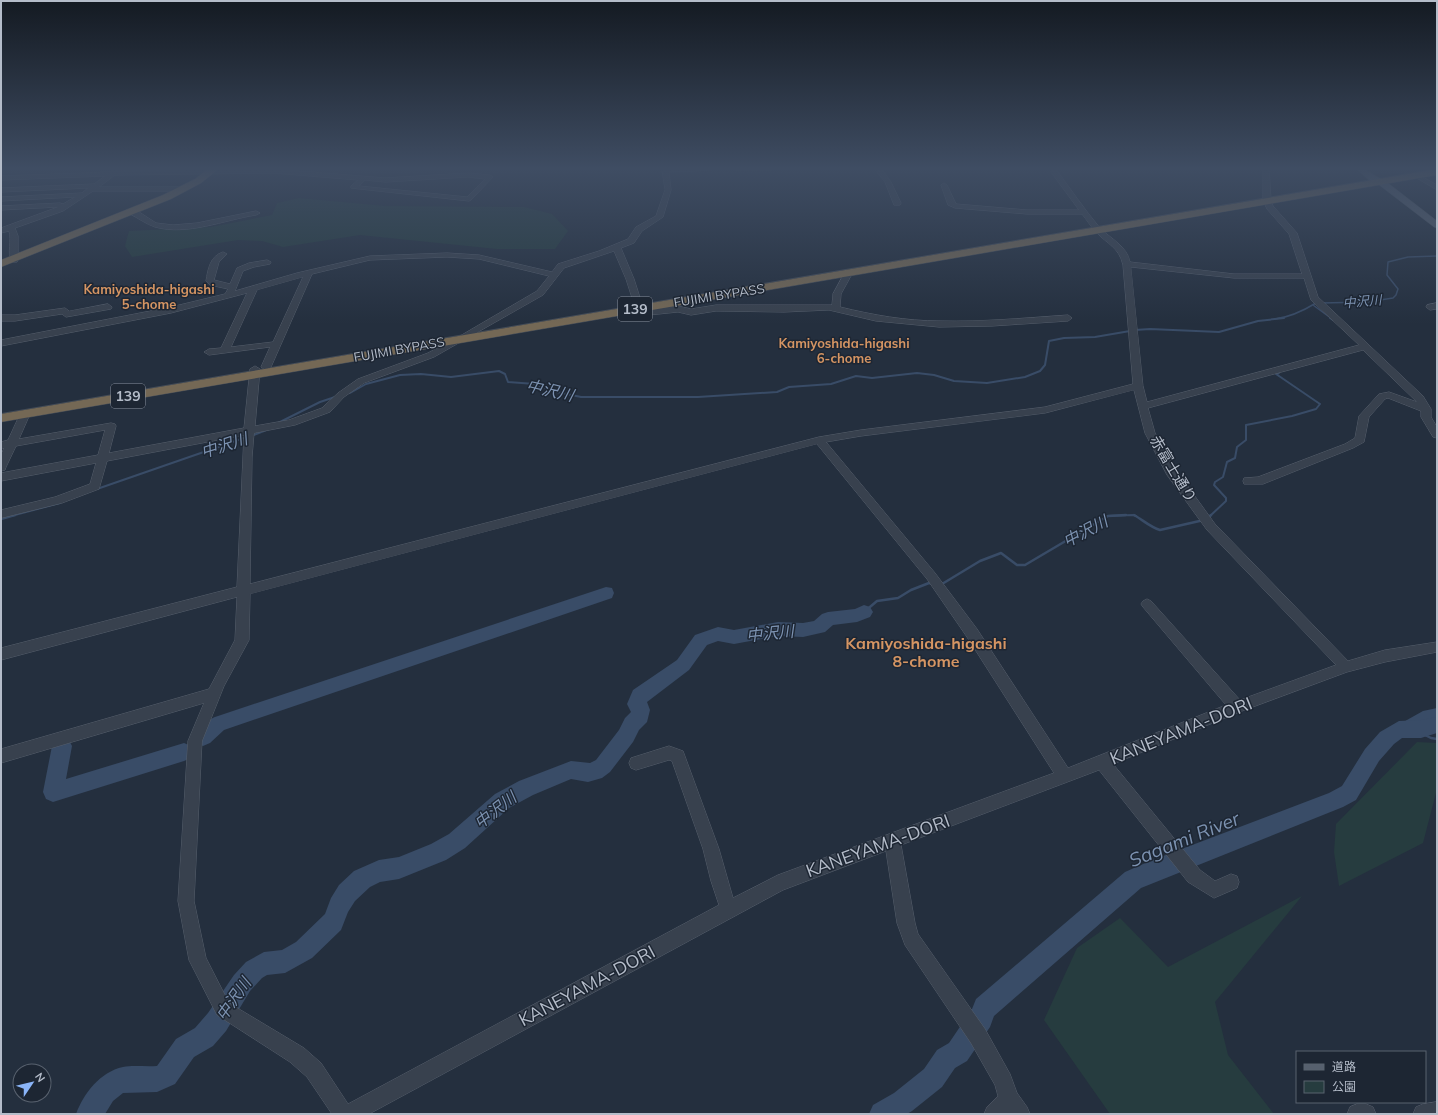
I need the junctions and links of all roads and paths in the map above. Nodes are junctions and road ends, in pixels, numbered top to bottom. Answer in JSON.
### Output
{"nodes":[{"id":1,"x":29,"y":220,"type":"edge"},
{"id":2,"x":113,"y":220,"type":"edge"},
{"id":3,"x":146,"y":220,"type":"edge"},
{"id":4,"x":215,"y":220,"type":"edge"},
{"id":5,"x":654,"y":220,"type":"edge"},
{"id":6,"x":1090,"y":220,"type":"edge"},
{"id":7,"x":1144,"y":220,"type":"edge"},
{"id":8,"x":1282,"y":220,"type":"edge"},
{"id":9,"x":11,"y":227,"type":"junction"},
{"id":10,"x":1097,"y":228,"type":"junction"},
{"id":11,"x":1,"y":231,"type":"edge"},
{"id":12,"x":617,"y":248,"type":"junction"},
{"id":13,"x":223,"y":254,"type":"dead end"},
{"id":14,"x":14,"y":260,"type":"junction"},
{"id":15,"x":267,"y":262,"type":"dead end"},
{"id":16,"x":1,"y":264,"type":"edge"},
{"id":17,"x":1127,"y":264,"type":"junction"},
{"id":18,"x":309,"y":272,"type":"junction"},
{"id":19,"x":848,"y":274,"type":"junction"},
{"id":20,"x":553,"y":275,"type":"junction"},
{"id":21,"x":1308,"y":276,"type":"junction"},
{"id":22,"x":253,"y":289,"type":"junction"},
{"id":23,"x":230,"y":291,"type":"junction"},
{"id":24,"x":641,"y":306,"type":"junction"},
{"id":25,"x":108,"y":307,"type":"dead end"},
{"id":26,"x":836,"y":308,"type":"junction"},
{"id":27,"x":1,"y":318,"type":"edge"},
{"id":28,"x":1068,"y":318,"type":"dead end"},
{"id":29,"x":468,"y":335,"type":"junction"},
{"id":30,"x":1,"y":343,"type":"edge"},
{"id":31,"x":276,"y":344,"type":"junction"},
{"id":32,"x":1366,"y":346,"type":"junction"},
{"id":33,"x":225,"y":350,"type":"junction"},
{"id":34,"x":209,"y":352,"type":"dead end"},
{"id":35,"x":258,"y":370,"type":"junction"},
{"id":36,"x":1138,"y":386,"type":"junction"},
{"id":37,"x":1144,"y":406,"type":"junction"},
{"id":38,"x":1426,"y":409,"type":"junction"},
{"id":39,"x":1,"y":412,"type":"edge"},
{"id":40,"x":25,"y":414,"type":"junction"},
{"id":41,"x":1,"y":418,"type":"edge"},
{"id":42,"x":248,"y":431,"type":"junction"},
{"id":43,"x":1437,"y":435,"type":"edge"},
{"id":44,"x":819,"y":440,"type":"junction"},
{"id":45,"x":6,"y":444,"type":"edge"},
{"id":46,"x":101,"y":458,"type":"junction"},
{"id":47,"x":1,"y":467,"type":"edge"},
{"id":48,"x":1,"y":476,"type":"edge"},
{"id":49,"x":1248,"y":482,"type":"dead end"},
{"id":50,"x":1,"y":514,"type":"edge"},
{"id":51,"x":243,"y":591,"type":"junction"},
{"id":52,"x":1147,"y":604,"type":"dead end"},
{"id":53,"x":1437,"y":647,"type":"edge"},
{"id":54,"x":1,"y":654,"type":"edge"},
{"id":55,"x":1346,"y":667,"type":"junction"},
{"id":56,"x":214,"y":694,"type":"junction"},
{"id":57,"x":1237,"y":707,"type":"junction"},
{"id":58,"x":1,"y":756,"type":"edge"},
{"id":59,"x":1102,"y":762,"type":"junction"},
{"id":60,"x":636,"y":763,"type":"dead end"},
{"id":61,"x":1065,"y":776,"type":"junction"},
{"id":62,"x":892,"y":841,"type":"junction"},
{"id":63,"x":1231,"y":882,"type":"dead end"},
{"id":64,"x":729,"y":909,"type":"junction"},
{"id":65,"x":1015,"y":1106,"type":"edge"},
{"id":66,"x":1437,"y":1112,"type":"edge"},
{"id":67,"x":343,"y":1114,"type":"edge"},
{"id":68,"x":349,"y":1114,"type":"edge"},
{"id":69,"x":994,"y":1114,"type":"edge"},
{"id":70,"x":1357,"y":1114,"type":"edge"},
{"id":71,"x":1366,"y":1114,"type":"edge"},
{"id":72,"x":1423,"y":1114,"type":"edge"}],
"edges":[{"from":1,"to":9,"type":"street"},
{"from":2,"to":14,"type":"highway"},
{"from":3,"to":4,"type":"street"},
{"from":5,"to":12,"type":"street"},
{"from":6,"to":10,"type":"street","name":"赤富士通り"},
{"from":7,"to":10,"type":"highway","name":"FUJIMI BYPASS","number":"139"},
{"from":8,"to":21,"type":"street"},
{"from":9,"to":11,"type":"street"},
{"from":9,"to":14,"type":"street"},
{"from":10,"to":17,"type":"street","name":"赤富士通り"},
{"from":10,"to":19,"type":"highway","name":"FUJIMI BYPASS","number":"139"},
{"from":10,"to":24,"type":"highway","name":"FUJIMI BYPASS","number":"139"},
{"from":12,"to":20,"type":"street"},
{"from":12,"to":24,"type":"street"},
{"from":13,"to":23,"type":"street"},
{"from":14,"to":16,"type":"highway"},
{"from":15,"to":23,"type":"street"},
{"from":17,"to":21,"type":"street"},
{"from":17,"to":36,"type":"street","name":"赤富士通り"},
{"from":18,"to":20,"type":"street"},
{"from":18,"to":22,"type":"street"},
{"from":18,"to":31,"type":"street"},
{"from":19,"to":24,"type":"highway","name":"FUJIMI BYPASS","number":"139"},
{"from":19,"to":26,"type":"street"},
{"from":20,"to":29,"type":"street"},
{"from":21,"to":32,"type":"street"},
{"from":22,"to":23,"type":"street"},
{"from":22,"to":33,"type":"street"},
{"from":23,"to":30,"type":"street"},
{"from":24,"to":26,"type":"street"},
{"from":24,"to":29,"type":"highway","name":"FUJIMI BYPASS","number":"139"},
{"from":25,"to":27,"type":"street"},
{"from":26,"to":28,"type":"street"},
{"from":29,"to":35,"type":"highway","name":"FUJIMI BYPASS","number":"139"},
{"from":29,"to":42,"type":"street"},
{"from":31,"to":33,"type":"street"},
{"from":31,"to":35,"type":"street"},
{"from":32,"to":37,"type":"street"},
{"from":32,"to":38,"type":"street"},
{"from":33,"to":34,"type":"street"},
{"from":35,"to":39,"type":"highway","name":"FUJIMI BYPASS","number":"139"},
{"from":35,"to":40,"type":"highway","name":"FUJIMI BYPASS","number":"139"},
{"from":35,"to":42,"type":"street"},
{"from":36,"to":37,"type":"street","name":"赤富士通り"},
{"from":36,"to":44,"type":"street"},
{"from":37,"to":55,"type":"street","name":"赤富士通り"},
{"from":38,"to":43,"type":"street"},
{"from":38,"to":49,"type":"street"},
{"from":40,"to":41,"type":"highway","name":"FUJIMI BYPASS","number":"139"},
{"from":40,"to":45,"type":"street"},
{"from":42,"to":46,"type":"street"},
{"from":42,"to":51,"type":"street"},
{"from":44,"to":51,"type":"street"},
{"from":44,"to":61,"type":"street"},
{"from":45,"to":46,"type":"street"},
{"from":45,"to":47,"type":"street"},
{"from":46,"to":48,"type":"street"},
{"from":46,"to":50,"type":"street"},
{"from":51,"to":54,"type":"street"},
{"from":51,"to":56,"type":"street"},
{"from":52,"to":57,"type":"street"},
{"from":53,"to":55,"type":"street","name":"KANEYAMA-DORI"},
{"from":55,"to":57,"type":"street","name":"KANEYAMA-DORI"},
{"from":56,"to":58,"type":"street"},
{"from":56,"to":67,"type":"street"},
{"from":57,"to":59,"type":"street","name":"KANEYAMA-DORI"},
{"from":59,"to":61,"type":"street","name":"KANEYAMA-DORI"},
{"from":59,"to":63,"type":"street"},
{"from":60,"to":64,"type":"street"},
{"from":61,"to":62,"type":"street","name":"KANEYAMA-DORI"},
{"from":62,"to":64,"type":"street","name":"KANEYAMA-DORI"},
{"from":62,"to":65,"type":"street"},
{"from":64,"to":68,"type":"street","name":"KANEYAMA-DORI"},
{"from":65,"to":69,"type":"street"},
{"from":66,"to":72,"type":"street"},
{"from":70,"to":71,"type":"street"}]}
